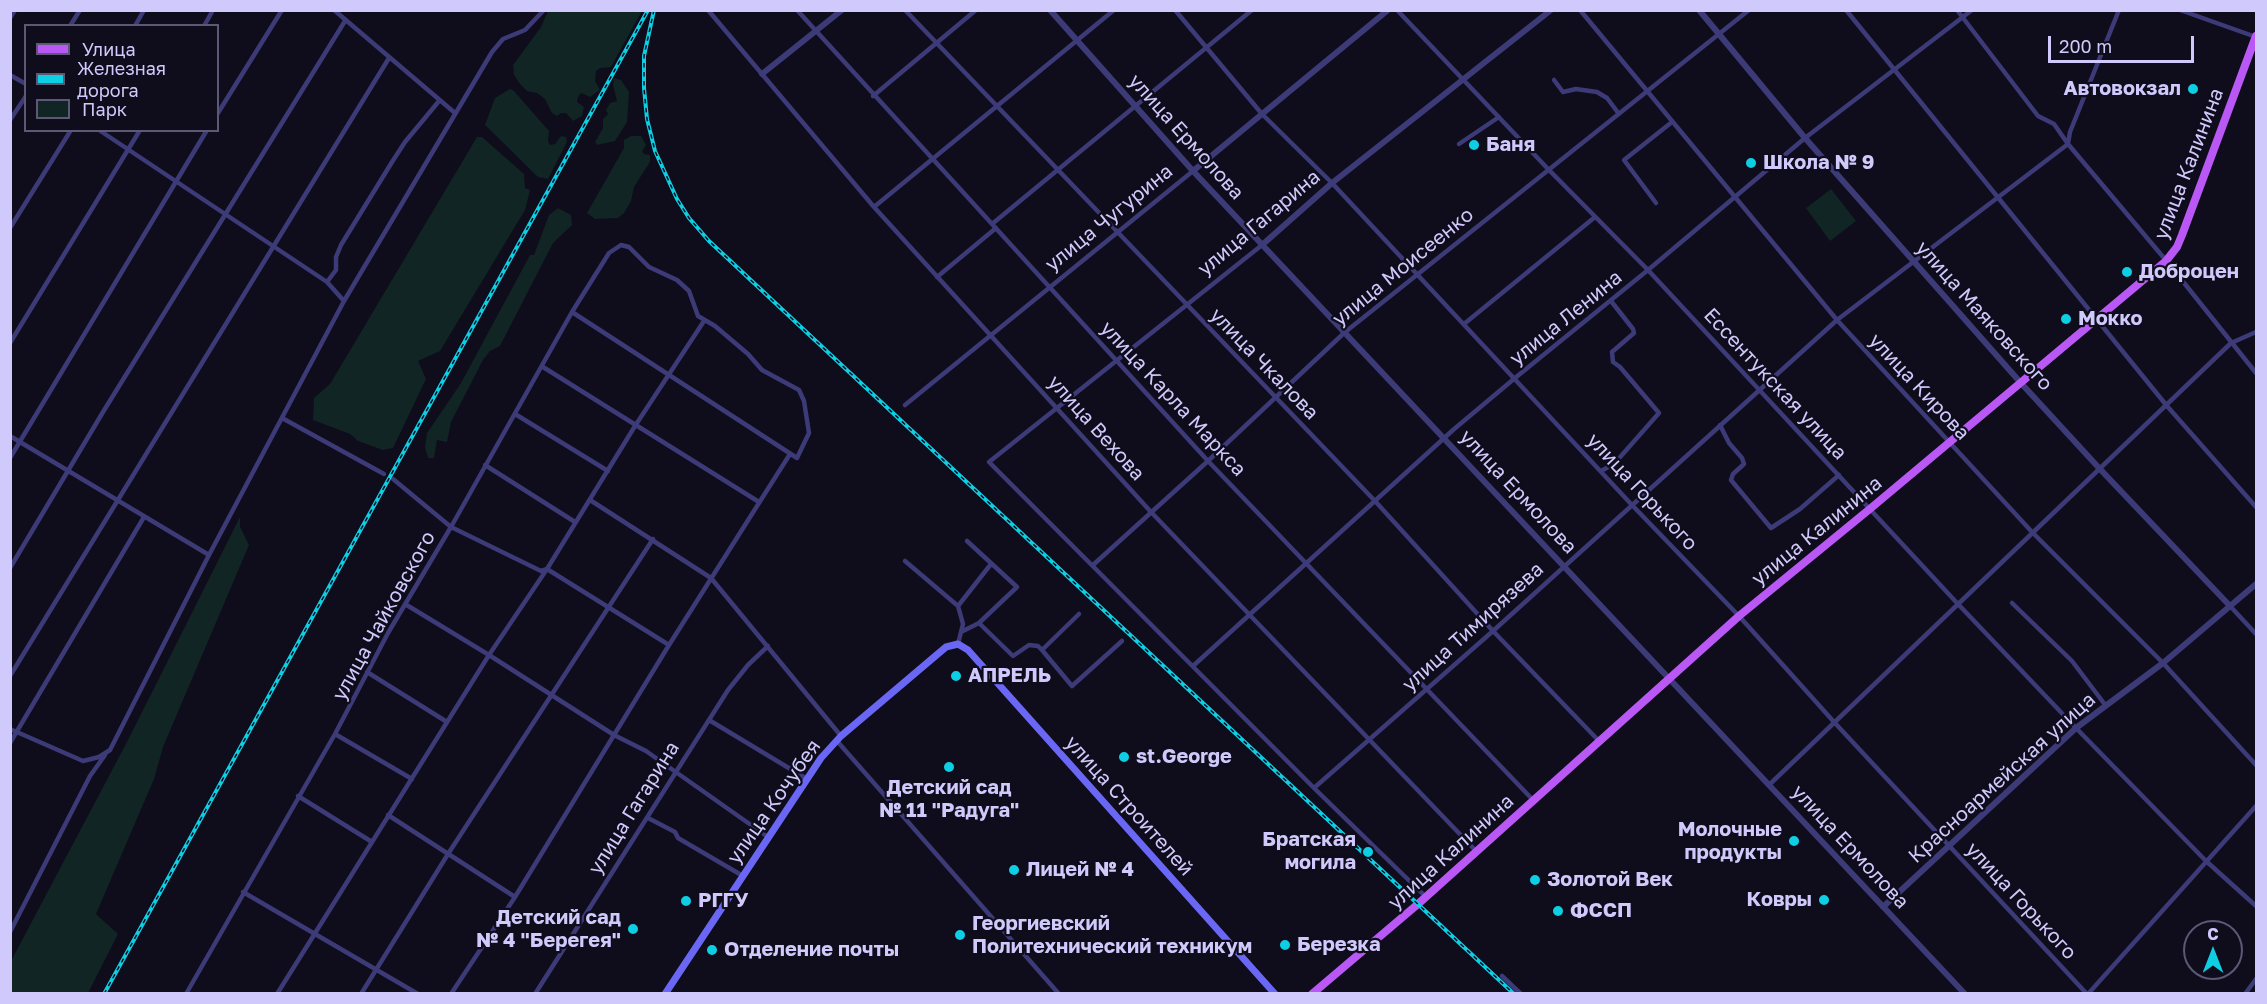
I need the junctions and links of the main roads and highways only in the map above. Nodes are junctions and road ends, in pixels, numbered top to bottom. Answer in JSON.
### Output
{"nodes":[{"id":1,"x":2255,"y":42,"type":"edge"},
{"id":2,"x":958,"y":644,"type":"joint"},
{"id":3,"x":665,"y":993,"type":"edge"},
{"id":4,"x":1275,"y":993,"type":"edge"},
{"id":5,"x":1312,"y":993,"type":"edge"}],
"edges":[{"from":1,"to":5,"type":"main road","name":"улица Калинина"},
{"from":2,"to":3,"type":"main road","name":"улица Кочубея"},
{"from":2,"to":4,"type":"main road","name":"улица Строителей"}]}
